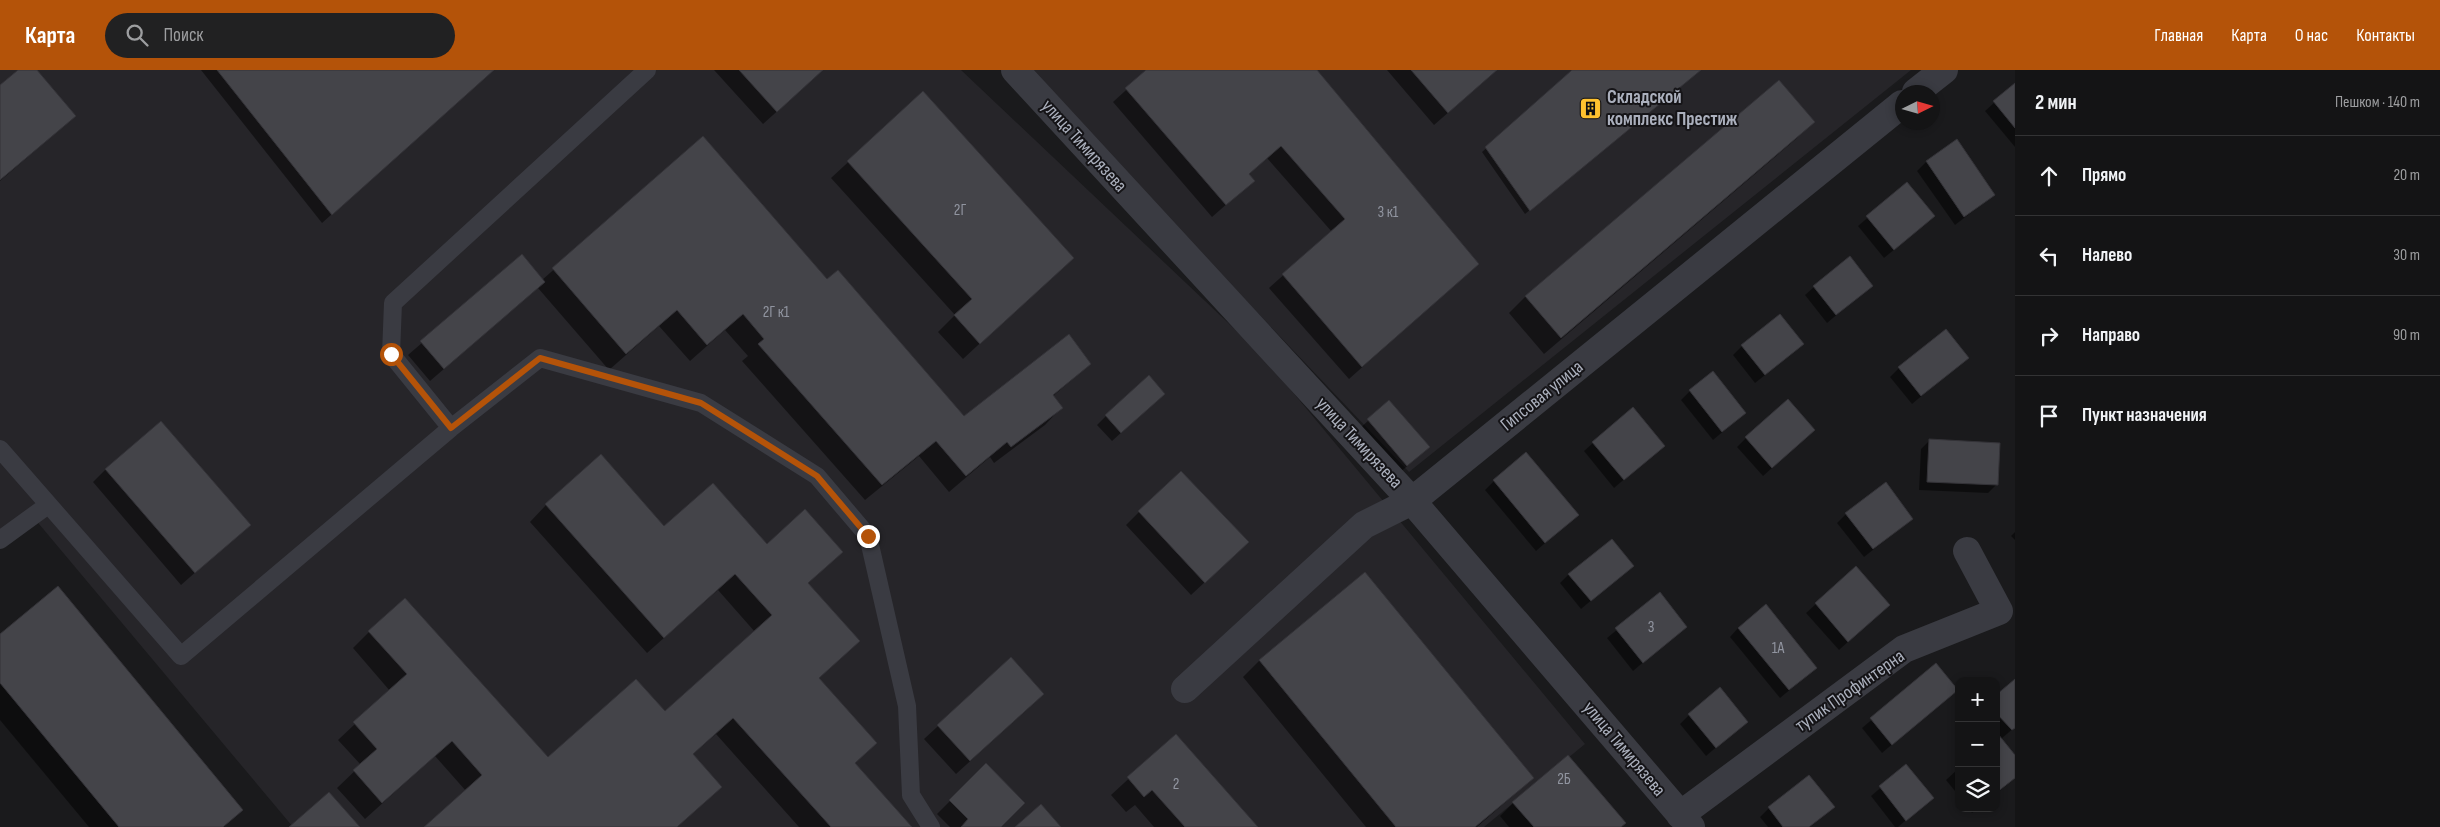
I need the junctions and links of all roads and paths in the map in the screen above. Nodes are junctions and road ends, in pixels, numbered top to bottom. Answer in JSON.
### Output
{"nodes":[{"id":1,"x":648,"y":70,"type":"edge"},
{"id":2,"x":1015,"y":70,"type":"edge"},
{"id":3,"x":1944,"y":70,"type":"edge"},
{"id":4,"x":1925,"y":85,"type":"edge"},
{"id":5,"x":1895,"y":110,"type":"edge"},
{"id":6,"x":451,"y":428,"type":"junction"},
{"id":7,"x":0,"y":449,"type":"edge"},
{"id":8,"x":1412,"y":501,"type":"junction"},
{"id":9,"x":48,"y":505,"type":"junction"},
{"id":10,"x":0,"y":540,"type":"edge"},
{"id":11,"x":1966,"y":551,"type":"dead end"},
{"id":12,"x":1185,"y":689,"type":"dead end"},
{"id":13,"x":1686,"y":821,"type":"edge"},
{"id":14,"x":931,"y":827,"type":"edge"}],
"edges":[{"from":1,"to":6,"type":"lane"},
{"from":2,"to":8,"type":"street","name":"улица Тимирязева"},
{"from":3,"to":4,"type":"street"},
{"from":5,"to":8,"type":"street","name":"Гипсовая улица"},
{"from":6,"to":9,"type":"lane"},
{"from":6,"to":14,"type":"lane"},
{"from":7,"to":9,"type":"lane"},
{"from":8,"to":12,"type":"street","name":"Гипсовая улица"},
{"from":8,"to":13,"type":"street","name":"улица Тимирязева"},
{"from":9,"to":10,"type":"lane"},
{"from":11,"to":13,"type":"street","name":"тупик Профинтерна"}]}
